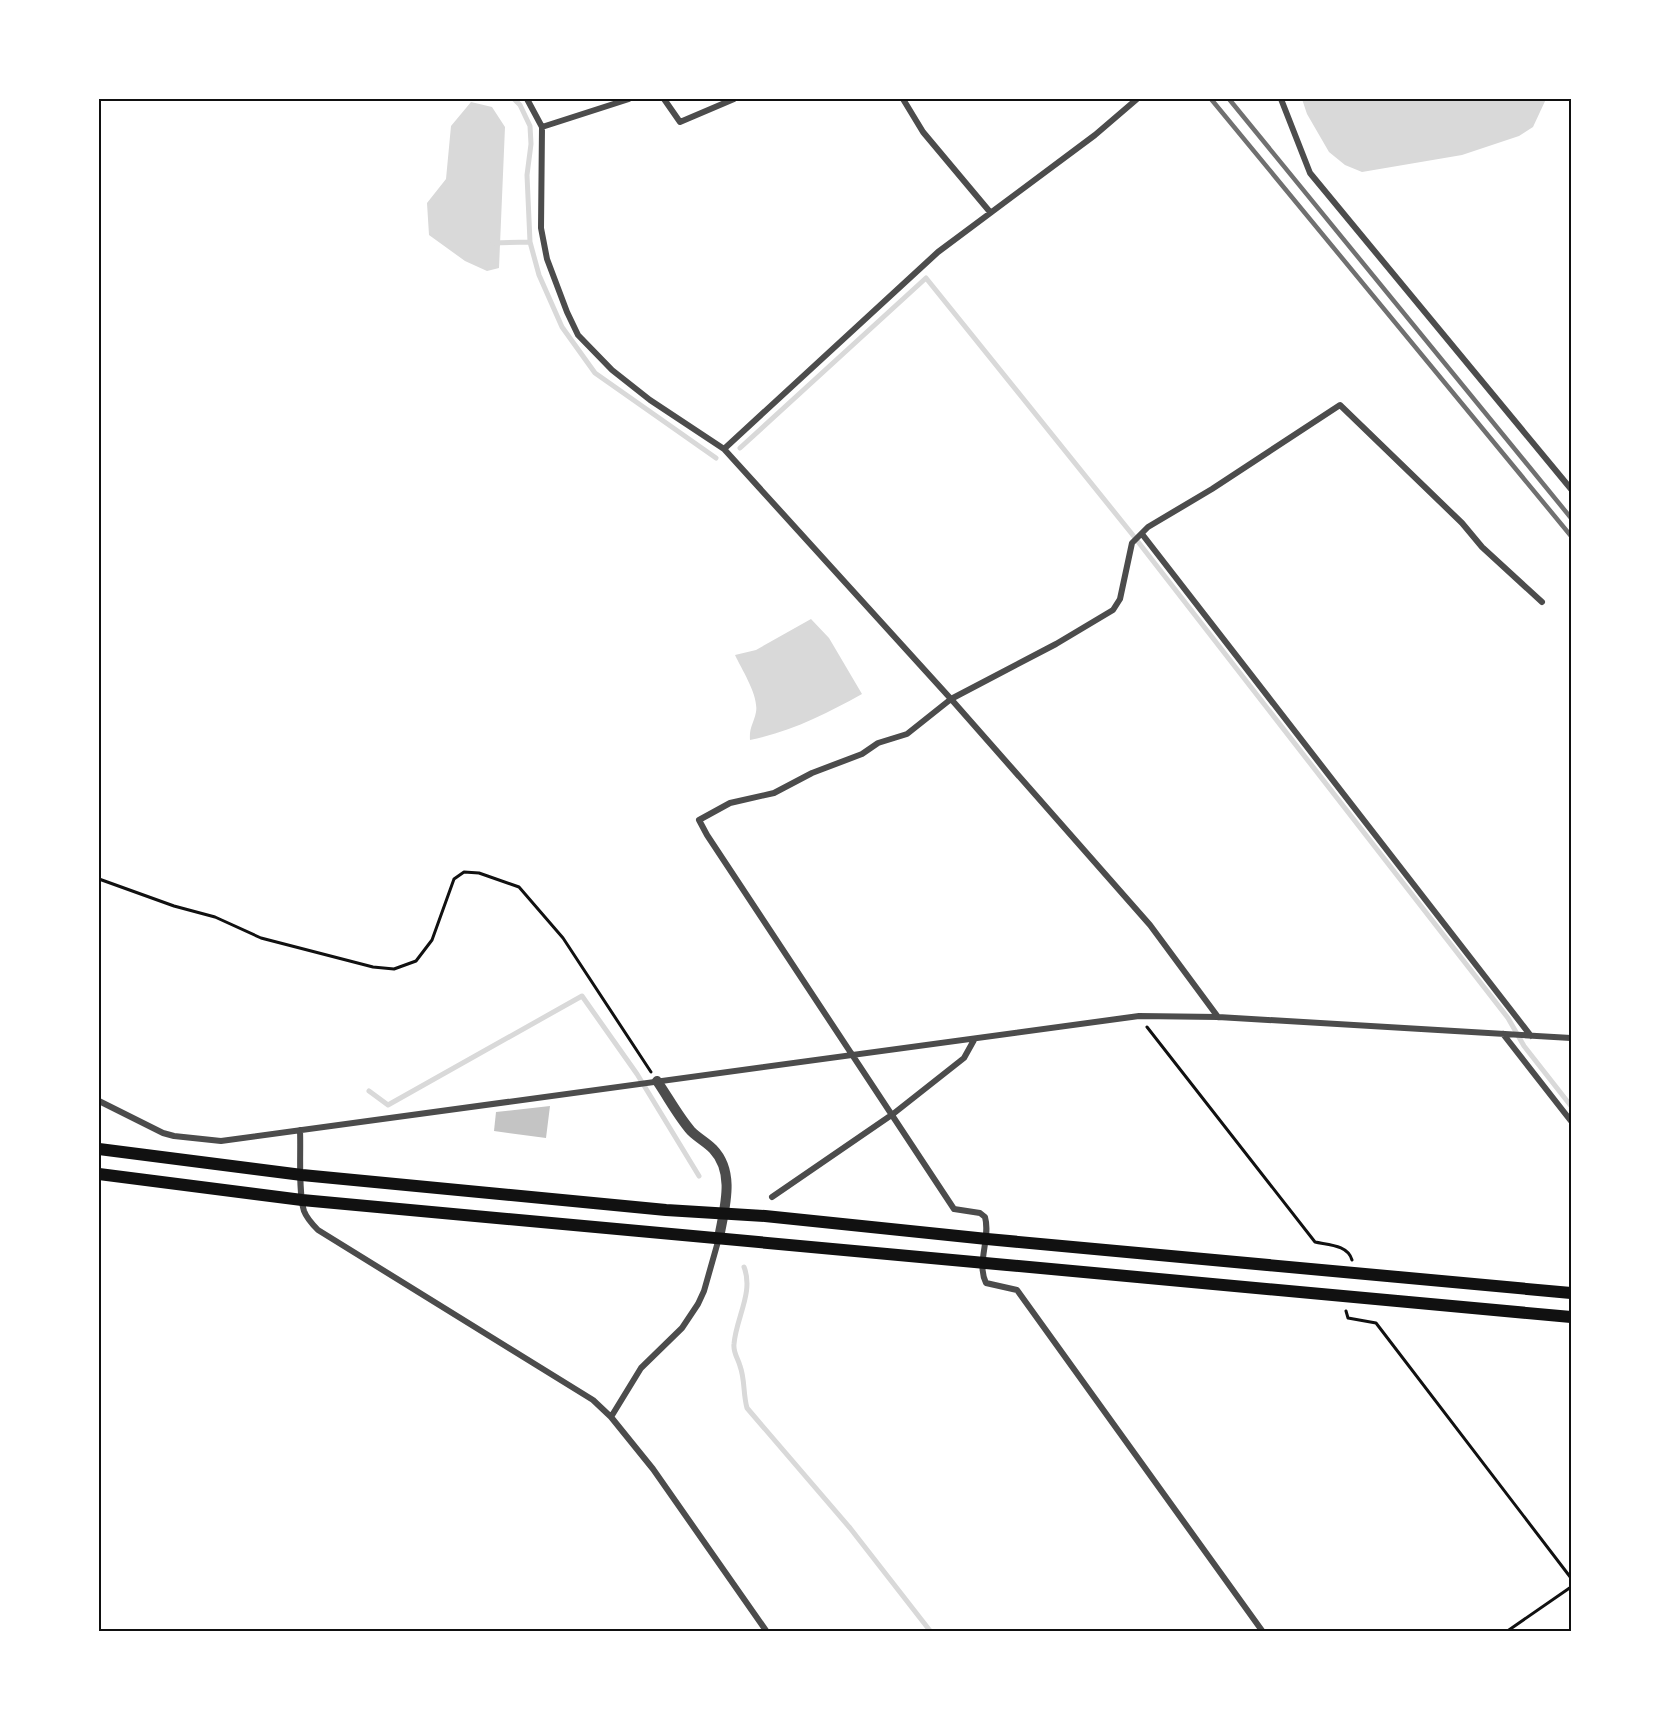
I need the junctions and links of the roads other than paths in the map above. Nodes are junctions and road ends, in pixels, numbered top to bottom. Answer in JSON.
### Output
{"nodes":[{"id":1,"x":527,"y":99,"type":"edge"},
{"id":2,"x":629,"y":99,"type":"edge"},
{"id":3,"x":664,"y":99,"type":"edge"},
{"id":4,"x":734,"y":99,"type":"edge"},
{"id":5,"x":903,"y":99,"type":"edge"},
{"id":6,"x":1137,"y":99,"type":"edge"},
{"id":7,"x":1281,"y":99,"type":"edge"},
{"id":8,"x":542,"y":127,"type":"junction"},
{"id":9,"x":990,"y":212,"type":"junction"},
{"id":10,"x":724,"y":449,"type":"junction"},
{"id":11,"x":1571,"y":489,"type":"edge"},
{"id":12,"x":1140,"y":535,"type":"junction"},
{"id":13,"x":1542,"y":602,"type":"dead end"},
{"id":14,"x":951,"y":699,"type":"junction"},
{"id":15,"x":1218,"y":1017,"type":"junction"},
{"id":16,"x":1503,"y":1034,"type":"junction"},
{"id":17,"x":1528,"y":1036,"type":"junction"},
{"id":18,"x":1571,"y":1038,"type":"edge"},
{"id":19,"x":974,"y":1040,"type":"junction"},
{"id":20,"x":851,"y":1055,"type":"junction"},
{"id":21,"x":652,"y":1081,"type":"junction"},
{"id":22,"x":99,"y":1101,"type":"edge"},
{"id":23,"x":893,"y":1114,"type":"junction"},
{"id":24,"x":1571,"y":1121,"type":"edge"},
{"id":25,"x":300,"y":1130,"type":"junction"},
{"id":26,"x":99,"y":1149,"type":"edge"},
{"id":27,"x":99,"y":1174,"type":"edge"},
{"id":28,"x":302,"y":1175,"type":"junction"},
{"id":29,"x":772,"y":1197,"type":"dead end"},
{"id":30,"x":302,"y":1200,"type":"junction"},
{"id":31,"x":723,"y":1214,"type":"junction"},
{"id":32,"x":718,"y":1238,"type":"junction"},
{"id":33,"x":987,"y":1239,"type":"junction"},
{"id":34,"x":983,"y":1263,"type":"junction"},
{"id":35,"x":1571,"y":1293,"type":"edge"},
{"id":36,"x":1571,"y":1317,"type":"edge"},
{"id":37,"x":611,"y":1417,"type":"junction"},
{"id":38,"x":767,"y":1632,"type":"edge"},
{"id":39,"x":1263,"y":1632,"type":"edge"}],
"edges":[{"from":1,"to":8,"type":"street"},
{"from":2,"to":8,"type":"street"},
{"from":3,"to":4,"type":"street"},
{"from":5,"to":9,"type":"street"},
{"from":6,"to":9,"type":"street"},
{"from":7,"to":11,"type":"street"},
{"from":8,"to":10,"type":"street"},
{"from":9,"to":10,"type":"street"},
{"from":10,"to":14,"type":"street"},
{"from":12,"to":13,"type":"street"},
{"from":12,"to":14,"type":"street"},
{"from":12,"to":17,"type":"street"},
{"from":14,"to":15,"type":"street"},
{"from":14,"to":20,"type":"street"},
{"from":15,"to":16,"type":"street"},
{"from":15,"to":19,"type":"street"},
{"from":16,"to":17,"type":"street"},
{"from":16,"to":24,"type":"street"},
{"from":17,"to":18,"type":"street"},
{"from":19,"to":20,"type":"street"},
{"from":19,"to":23,"type":"street"},
{"from":20,"to":21,"type":"street"},
{"from":20,"to":23,"type":"street"},
{"from":21,"to":25,"type":"street"},
{"from":21,"to":31,"type":"street"},
{"from":22,"to":25,"type":"street"},
{"from":23,"to":29,"type":"street"},
{"from":23,"to":33,"type":"street"},
{"from":25,"to":28,"type":"street"},
{"from":26,"to":28,"type":"main road"},
{"from":27,"to":30,"type":"main road"},
{"from":28,"to":30,"type":"street"},
{"from":28,"to":31,"type":"main road"},
{"from":30,"to":32,"type":"main road"},
{"from":30,"to":37,"type":"street"},
{"from":31,"to":32,"type":"street"},
{"from":31,"to":33,"type":"main road"},
{"from":32,"to":34,"type":"main road"},
{"from":32,"to":37,"type":"street"},
{"from":33,"to":34,"type":"street"},
{"from":33,"to":35,"type":"main road"},
{"from":34,"to":36,"type":"main road"},
{"from":34,"to":39,"type":"street"},
{"from":37,"to":38,"type":"street"}]}
